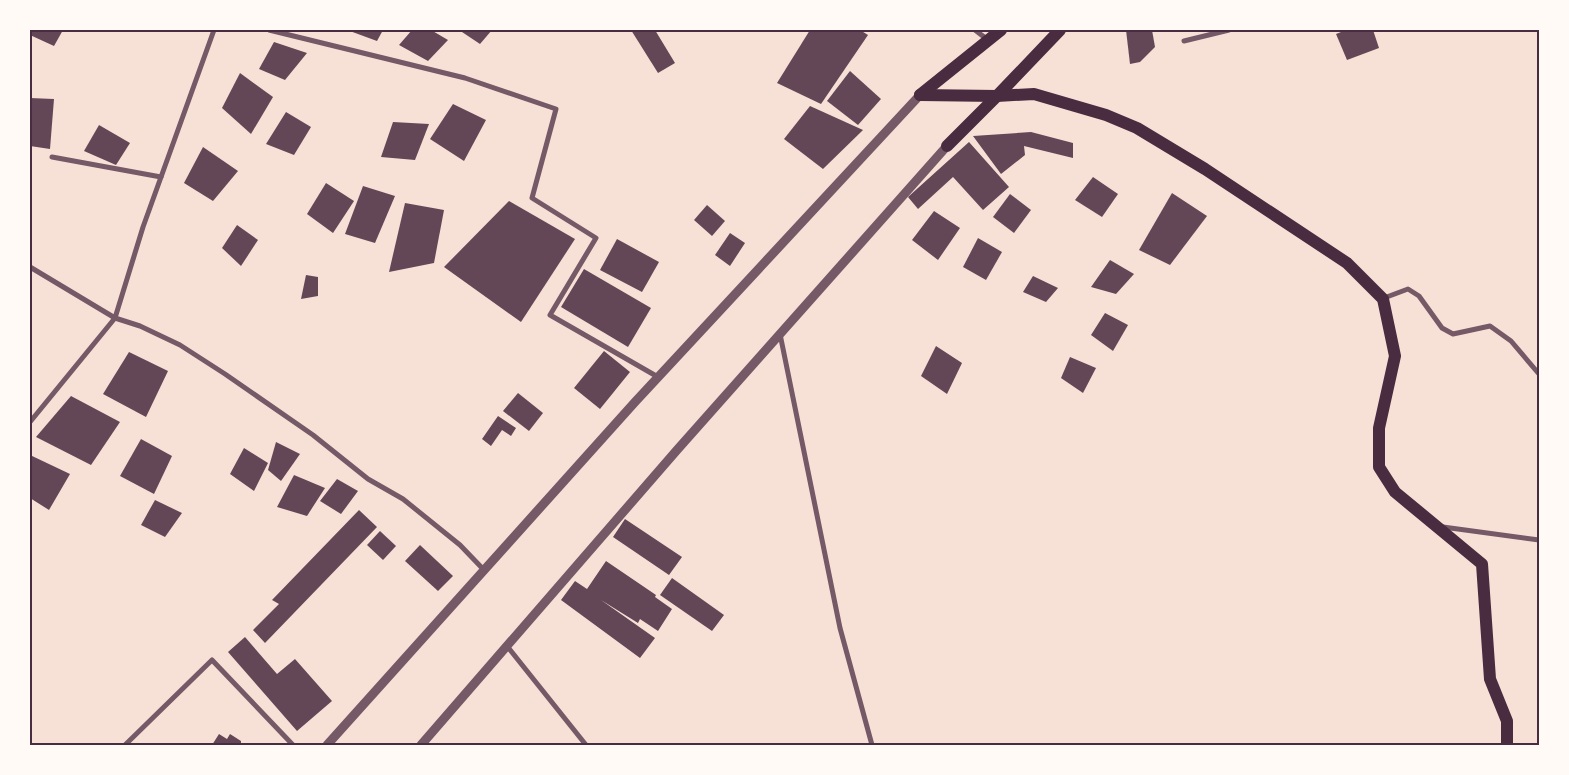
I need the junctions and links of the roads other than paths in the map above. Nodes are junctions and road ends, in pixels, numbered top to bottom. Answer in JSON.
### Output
{"nodes":[{"id":1,"x":214,"y":30,"type":"edge"},
{"id":2,"x":269,"y":30,"type":"edge"},
{"id":3,"x":975,"y":30,"type":"edge"},
{"id":4,"x":1001,"y":30,"type":"edge"},
{"id":5,"x":1060,"y":30,"type":"edge"},
{"id":6,"x":1229,"y":30,"type":"edge"},
{"id":7,"x":988,"y":40,"type":"junction"},
{"id":8,"x":1184,"y":41,"type":"dead end"},
{"id":9,"x":920,"y":95,"type":"junction"},
{"id":10,"x":997,"y":96,"type":"junction"},
{"id":11,"x":947,"y":146,"type":"joint"},
{"id":12,"x":52,"y":157,"type":"dead end"},
{"id":13,"x":161,"y":177,"type":"junction"},
{"id":14,"x":30,"y":267,"type":"edge"},
{"id":15,"x":1383,"y":299,"type":"junction"},
{"id":16,"x":115,"y":318,"type":"junction"},
{"id":17,"x":780,"y":334,"type":"junction"},
{"id":18,"x":1539,"y":374,"type":"edge"},
{"id":19,"x":658,"y":377,"type":"junction"},
{"id":20,"x":30,"y":422,"type":"edge"},
{"id":21,"x":1437,"y":526,"type":"junction"},
{"id":22,"x":1539,"y":540,"type":"edge"},
{"id":23,"x":484,"y":570,"type":"junction"},
{"id":24,"x":507,"y":646,"type":"junction"},
{"id":25,"x":125,"y":745,"type":"edge"},
{"id":26,"x":293,"y":745,"type":"edge"},
{"id":27,"x":326,"y":745,"type":"edge"},
{"id":28,"x":421,"y":745,"type":"edge"},
{"id":29,"x":586,"y":745,"type":"edge"},
{"id":30,"x":872,"y":745,"type":"edge"},
{"id":31,"x":1507,"y":745,"type":"edge"}],
"edges":[{"from":1,"to":13,"type":"street"},
{"from":2,"to":19,"type":"street"},
{"from":3,"to":7,"type":"street"},
{"from":4,"to":7,"type":"main road"},
{"from":5,"to":10,"type":"main road"},
{"from":6,"to":8,"type":"street"},
{"from":7,"to":9,"type":"main road"},
{"from":9,"to":10,"type":"main road"},
{"from":9,"to":19,"type":"street"},
{"from":10,"to":11,"type":"main road"},
{"from":10,"to":15,"type":"main road"},
{"from":11,"to":17,"type":"street"},
{"from":12,"to":13,"type":"street"},
{"from":13,"to":16,"type":"street"},
{"from":14,"to":16,"type":"street"},
{"from":15,"to":18,"type":"street"},
{"from":15,"to":21,"type":"main road"},
{"from":16,"to":20,"type":"street"},
{"from":16,"to":23,"type":"street"},
{"from":17,"to":24,"type":"street"},
{"from":17,"to":30,"type":"street"},
{"from":19,"to":23,"type":"street"},
{"from":21,"to":22,"type":"street"},
{"from":21,"to":31,"type":"main road"},
{"from":23,"to":27,"type":"street"},
{"from":24,"to":28,"type":"street"},
{"from":24,"to":29,"type":"street"},
{"from":25,"to":26,"type":"street"}]}
